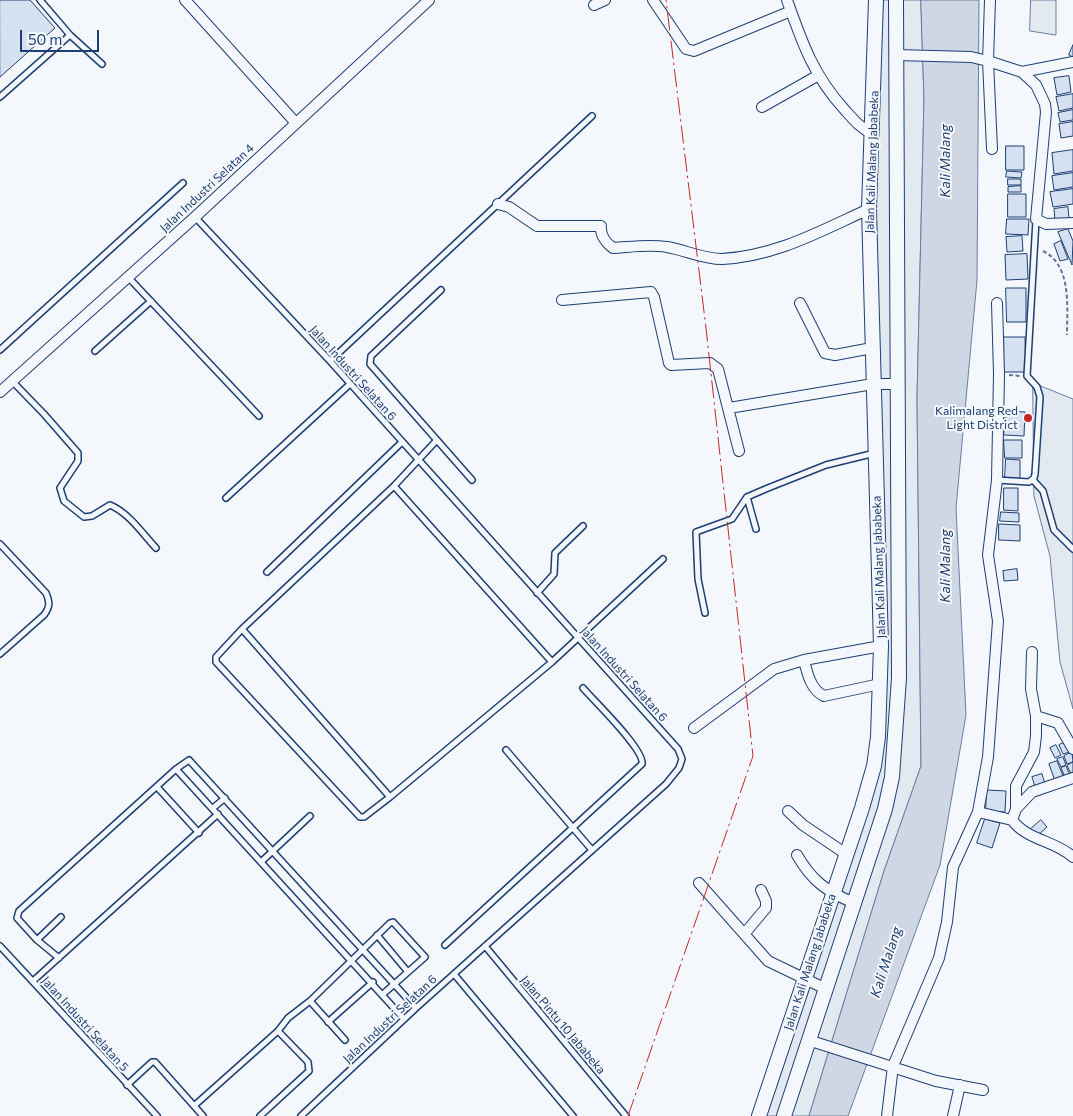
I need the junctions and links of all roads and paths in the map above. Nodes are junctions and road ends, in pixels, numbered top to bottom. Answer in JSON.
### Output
{"nodes":[{"id":1,"x":40,"y":0,"type":"edge"},
{"id":2,"x":185,"y":0,"type":"edge"},
{"id":3,"x":429,"y":0,"type":"edge"},
{"id":4,"x":605,"y":0,"type":"edge"},
{"id":5,"x":653,"y":0,"type":"edge"},
{"id":6,"x":786,"y":0,"type":"edge"},
{"id":7,"x":876,"y":0,"type":"edge"},
{"id":8,"x":896,"y":0,"type":"edge"},
{"id":9,"x":990,"y":0,"type":"edge"},
{"id":10,"x":594,"y":5,"type":"dead end"},
{"id":11,"x":791,"y":11,"type":"junction"},
{"id":12,"x":70,"y":35,"type":"junction"},
{"id":13,"x":896,"y":55,"type":"junction"},
{"id":14,"x":988,"y":61,"type":"junction"},
{"id":15,"x":1073,"y":62,"type":"edge"},
{"id":16,"x":102,"y":64,"type":"dead end"},
{"id":17,"x":1022,"y":72,"type":"junction"},
{"id":18,"x":817,"y":76,"type":"junction"},
{"id":19,"x":0,"y":97,"type":"edge"},
{"id":20,"x":762,"y":107,"type":"dead end"},
{"id":21,"x":592,"y":116,"type":"dead end"},
{"id":22,"x":295,"y":122,"type":"junction"},
{"id":23,"x":873,"y":134,"type":"junction"},
{"id":24,"x":992,"y":149,"type":"dead end"},
{"id":25,"x":183,"y":183,"type":"dead end"},
{"id":26,"x":498,"y":204,"type":"junction"},
{"id":27,"x":869,"y":209,"type":"junction"},
{"id":28,"x":195,"y":217,"type":"junction"},
{"id":29,"x":1036,"y":220,"type":"junction"},
{"id":30,"x":1073,"y":223,"type":"edge"},
{"id":31,"x":1033,"y":248,"type":"junction"},
{"id":32,"x":128,"y":276,"type":"junction"},
{"id":33,"x":441,"y":290,"type":"dead end"},
{"id":34,"x":562,"y":300,"type":"dead end"},
{"id":35,"x":151,"y":301,"type":"junction"},
{"id":36,"x":800,"y":303,"type":"dead end"},
{"id":37,"x":997,"y":303,"type":"dead end"},
{"id":38,"x":1067,"y":335,"type":"dead end"},
{"id":39,"x":872,"y":348,"type":"junction"},
{"id":40,"x":0,"y":350,"type":"edge"},
{"id":41,"x":95,"y":351,"type":"dead end"},
{"id":42,"x":330,"y":361,"type":"junction"},
{"id":43,"x":999,"y":374,"type":"junction"},
{"id":44,"x":1027,"y":376,"type":"junction"},
{"id":45,"x":12,"y":381,"type":"junction"},
{"id":46,"x":350,"y":384,"type":"junction"},
{"id":47,"x":873,"y":384,"type":"junction"},
{"id":48,"x":897,"y":384,"type":"junction"},
{"id":49,"x":0,"y":392,"type":"edge"},
{"id":50,"x":728,"y":408,"type":"junction"},
{"id":51,"x":259,"y":416,"type":"dead end"},
{"id":52,"x":436,"y":441,"type":"junction"},
{"id":53,"x":402,"y":442,"type":"junction"},
{"id":54,"x":739,"y":451,"type":"dead end"},
{"id":55,"x":875,"y":453,"type":"junction"},
{"id":56,"x":417,"y":459,"type":"junction"},
{"id":57,"x":472,"y":480,"type":"dead end"},
{"id":58,"x":997,"y":480,"type":"junction"},
{"id":59,"x":1033,"y":480,"type":"junction"},
{"id":60,"x":394,"y":486,"type":"junction"},
{"id":61,"x":226,"y":498,"type":"dead end"},
{"id":62,"x":747,"y":498,"type":"junction"},
{"id":63,"x":583,"y":526,"type":"dead end"},
{"id":64,"x":756,"y":529,"type":"dead end"},
{"id":65,"x":0,"y":544,"type":"edge"},
{"id":66,"x":156,"y":548,"type":"dead end"},
{"id":67,"x":1073,"y":549,"type":"edge"},
{"id":68,"x":663,"y":559,"type":"dead end"},
{"id":69,"x":268,"y":572,"type":"dead end"},
{"id":70,"x":537,"y":593,"type":"junction"},
{"id":71,"x":705,"y":612,"type":"dead end"},
{"id":72,"x":242,"y":629,"type":"junction"},
{"id":73,"x":578,"y":639,"type":"junction"},
{"id":74,"x":881,"y":646,"type":"junction"},
{"id":75,"x":1032,"y":652,"type":"dead end"},
{"id":76,"x":0,"y":654,"type":"edge"},
{"id":77,"x":804,"y":660,"type":"junction"},
{"id":78,"x":552,"y":662,"type":"junction"},
{"id":79,"x":880,"y":684,"type":"junction"},
{"id":80,"x":582,"y":688,"type":"dead end"},
{"id":81,"x":1036,"y":716,"type":"junction"},
{"id":82,"x":694,"y":728,"type":"dead end"},
{"id":83,"x":1073,"y":749,"type":"edge"},
{"id":84,"x":506,"y":750,"type":"dead end"},
{"id":85,"x":176,"y":769,"type":"junction"},
{"id":86,"x":1073,"y":778,"type":"edge"},
{"id":87,"x":158,"y":788,"type":"junction"},
{"id":88,"x":390,"y":797,"type":"junction"},
{"id":89,"x":225,"y":798,"type":"junction"},
{"id":90,"x":213,"y":808,"type":"junction"},
{"id":91,"x":1016,"y":809,"type":"junction"},
{"id":92,"x":788,"y":811,"type":"dead end"},
{"id":93,"x":978,"y":812,"type":"junction"},
{"id":94,"x":218,"y":814,"type":"junction"},
{"id":95,"x":310,"y":816,"type":"dead end"},
{"id":96,"x":1012,"y":820,"type":"junction"},
{"id":97,"x":574,"y":827,"type":"junction"},
{"id":98,"x":198,"y":833,"type":"junction"},
{"id":99,"x":592,"y":850,"type":"junction"},
{"id":100,"x":272,"y":851,"type":"junction"},
{"id":101,"x":846,"y":854,"type":"junction"},
{"id":102,"x":797,"y":855,"type":"dead end"},
{"id":103,"x":1073,"y":857,"type":"edge"},
{"id":104,"x":261,"y":862,"type":"junction"},
{"id":105,"x":699,"y":884,"type":"dead end"},
{"id":106,"x":761,"y":890,"type":"dead end"},
{"id":107,"x":832,"y":893,"type":"junction"},
{"id":108,"x":854,"y":903,"type":"junction"},
{"id":109,"x":62,"y":918,"type":"dead end"},
{"id":110,"x":745,"y":933,"type":"junction"},
{"id":111,"x":377,"y":935,"type":"junction"},
{"id":112,"x":37,"y":940,"type":"junction"},
{"id":113,"x":445,"y":945,"type":"dead end"},
{"id":114,"x":0,"y":946,"type":"edge"},
{"id":115,"x":484,"y":946,"type":"junction"},
{"id":116,"x":363,"y":949,"type":"junction"},
{"id":117,"x":59,"y":958,"type":"junction"},
{"id":118,"x":352,"y":959,"type":"junction"},
{"id":119,"x":408,"y":972,"type":"junction"},
{"id":120,"x":454,"y":974,"type":"junction"},
{"id":121,"x":804,"y":980,"type":"junction"},
{"id":122,"x":33,"y":981,"type":"junction"},
{"id":123,"x":373,"y":982,"type":"junction"},
{"id":124,"x":395,"y":984,"type":"junction"},
{"id":125,"x":824,"y":988,"type":"junction"},
{"id":126,"x":383,"y":994,"type":"junction"},
{"id":127,"x":310,"y":1000,"type":"junction"},
{"id":128,"x":416,"y":1008,"type":"junction"},
{"id":129,"x":404,"y":1019,"type":"junction"},
{"id":130,"x":328,"y":1022,"type":"junction"},
{"id":131,"x":278,"y":1031,"type":"junction"},
{"id":132,"x":345,"y":1040,"type":"dead end"},
{"id":133,"x":808,"y":1040,"type":"junction"},
{"id":134,"x":889,"y":1065,"type":"junction"},
{"id":135,"x":127,"y":1085,"type":"junction"},
{"id":136,"x":960,"y":1085,"type":"junction"},
{"id":137,"x":983,"y":1090,"type":"dead end"},
{"id":138,"x":195,"y":1105,"type":"junction"},
{"id":139,"x":157,"y":1116,"type":"edge"},
{"id":140,"x":203,"y":1116,"type":"edge"},
{"id":141,"x":260,"y":1116,"type":"edge"},
{"id":142,"x":301,"y":1116,"type":"edge"},
{"id":143,"x":573,"y":1116,"type":"edge"},
{"id":144,"x":626,"y":1116,"type":"edge"},
{"id":145,"x":759,"y":1116,"type":"edge"},
{"id":146,"x":784,"y":1116,"type":"edge"},
{"id":147,"x":888,"y":1116,"type":"edge"},
{"id":148,"x":953,"y":1116,"type":"edge"}],
"edges":[{"from":1,"to":12,"type":"lane"},
{"from":2,"to":22,"type":"street"},
{"from":3,"to":22,"type":"street","name":"Jalan Industri Selatan 4"},
{"from":4,"to":10,"type":"street"},
{"from":5,"to":11,"type":"street"},
{"from":6,"to":11,"type":"street"},
{"from":7,"to":23,"type":"main road","name":"Jalan Kali Malang Jababeka"},
{"from":8,"to":13,"type":"main road","name":"Jalan Kali Malang Jababeka"},
{"from":9,"to":14,"type":"street"},
{"from":11,"to":18,"type":"street"},
{"from":12,"to":16,"type":"lane"},
{"from":12,"to":19,"type":"lane"},
{"from":13,"to":14,"type":"street"},
{"from":13,"to":48,"type":"main road","name":"Jalan Kali Malang Jababeka"},
{"from":14,"to":17,"type":"street"},
{"from":14,"to":24,"type":"street"},
{"from":15,"to":17,"type":"street"},
{"from":17,"to":29,"type":"street"},
{"from":18,"to":20,"type":"street"},
{"from":18,"to":23,"type":"street"},
{"from":21,"to":26,"type":"lane"},
{"from":22,"to":28,"type":"street","name":"Jalan Industri Selatan 4"},
{"from":23,"to":27,"type":"main road","name":"Jalan Kali Malang Jababeka"},
{"from":25,"to":40,"type":"lane"},
{"from":26,"to":27,"type":"street"},
{"from":26,"to":42,"type":"lane"},
{"from":27,"to":39,"type":"main road","name":"Jalan Kali Malang Jababeka"},
{"from":28,"to":32,"type":"street","name":"Jalan Industri Selatan 4"},
{"from":28,"to":42,"type":"lane","name":"Jalan Industri Selatan 6"},
{"from":29,"to":30,"type":"street"},
{"from":29,"to":31,"type":"lane"},
{"from":31,"to":38,"type":"path"},
{"from":31,"to":44,"type":"lane"},
{"from":32,"to":35,"type":"lane"},
{"from":32,"to":45,"type":"street","name":"Jalan Industri Selatan 4"},
{"from":33,"to":52,"type":"lane"},
{"from":34,"to":50,"type":"street"},
{"from":35,"to":41,"type":"lane"},
{"from":35,"to":51,"type":"lane"},
{"from":36,"to":39,"type":"street"},
{"from":37,"to":43,"type":"street"},
{"from":39,"to":47,"type":"main road","name":"Jalan Kali Malang Jababeka"},
{"from":42,"to":46,"type":"lane","name":"Jalan Industri Selatan 6"},
{"from":43,"to":44,"type":"path"},
{"from":43,"to":58,"type":"street"},
{"from":44,"to":59,"type":"lane"},
{"from":45,"to":49,"type":"street","name":"Jalan Industri Selatan 4"},
{"from":45,"to":66,"type":"lane"},
{"from":46,"to":53,"type":"lane","name":"Jalan Industri Selatan 6"},
{"from":46,"to":61,"type":"lane"},
{"from":47,"to":48,"type":"street"},
{"from":47,"to":50,"type":"street"},
{"from":47,"to":55,"type":"main road","name":"Jalan Kali Malang Jababeka"},
{"from":48,"to":108,"type":"main road","name":"Jalan Kali Malang Jababeka"},
{"from":50,"to":54,"type":"street"},
{"from":52,"to":56,"type":"lane"},
{"from":52,"to":57,"type":"lane"},
{"from":53,"to":56,"type":"lane","name":"Jalan Industri Selatan 6"},
{"from":53,"to":69,"type":"lane"},
{"from":55,"to":62,"type":"lane"},
{"from":55,"to":74,"type":"main road","name":"Jalan Kali Malang Jababeka"},
{"from":56,"to":60,"type":"lane"},
{"from":56,"to":70,"type":"lane","name":"Jalan Industri Selatan 6"},
{"from":58,"to":59,"type":"lane"},
{"from":58,"to":93,"type":"street"},
{"from":59,"to":67,"type":"lane"},
{"from":60,"to":72,"type":"lane"},
{"from":60,"to":78,"type":"lane"},
{"from":62,"to":64,"type":"lane"},
{"from":62,"to":71,"type":"lane"},
{"from":63,"to":70,"type":"lane"},
{"from":65,"to":76,"type":"lane"},
{"from":68,"to":73,"type":"lane"},
{"from":70,"to":73,"type":"lane","name":"Jalan Industri Selatan 6"},
{"from":72,"to":88,"type":"lane"},
{"from":72,"to":88,"type":"lane"},
{"from":73,"to":78,"type":"lane"},
{"from":73,"to":99,"type":"lane","name":"Jalan Industri Selatan 6"},
{"from":74,"to":77,"type":"street"},
{"from":74,"to":79,"type":"main road","name":"Jalan Kali Malang Jababeka"},
{"from":75,"to":81,"type":"street"},
{"from":77,"to":79,"type":"street"},
{"from":77,"to":82,"type":"street"},
{"from":78,"to":88,"type":"lane"},
{"from":79,"to":101,"type":"main road","name":"Jalan Kali Malang Jababeka"},
{"from":80,"to":97,"type":"lane"},
{"from":81,"to":83,"type":"street"},
{"from":81,"to":91,"type":"street"},
{"from":84,"to":97,"type":"lane"},
{"from":85,"to":87,"type":"lane"},
{"from":85,"to":89,"type":"lane"},
{"from":85,"to":90,"type":"lane"},
{"from":86,"to":91,"type":"street"},
{"from":87,"to":98,"type":"lane"},
{"from":87,"to":112,"type":"lane"},
{"from":89,"to":90,"type":"lane"},
{"from":89,"to":100,"type":"lane"},
{"from":90,"to":94,"type":"lane"},
{"from":91,"to":96,"type":"street"},
{"from":92,"to":101,"type":"street"},
{"from":93,"to":96,"type":"street"},
{"from":93,"to":134,"type":"street"},
{"from":94,"to":98,"type":"lane"},
{"from":94,"to":104,"type":"lane"},
{"from":95,"to":100,"type":"lane"},
{"from":96,"to":103,"type":"street"},
{"from":97,"to":99,"type":"lane"},
{"from":97,"to":113,"type":"lane"},
{"from":98,"to":117,"type":"lane"},
{"from":99,"to":115,"type":"lane","name":"Jalan Industri Selatan 6"},
{"from":100,"to":104,"type":"lane"},
{"from":100,"to":116,"type":"lane"},
{"from":101,"to":107,"type":"main road","name":"Jalan Kali Malang Jababeka"},
{"from":102,"to":107,"type":"street"},
{"from":104,"to":118,"type":"lane"},
{"from":105,"to":110,"type":"street"},
{"from":106,"to":110,"type":"street"},
{"from":107,"to":108,"type":"street"},
{"from":107,"to":121,"type":"main road","name":"Jalan Kali Malang Jababeka"},
{"from":108,"to":125,"type":"main road","name":"Jalan Kali Malang Jababeka"},
{"from":109,"to":112,"type":"lane"},
{"from":110,"to":121,"type":"street"},
{"from":111,"to":116,"type":"lane"},
{"from":111,"to":119,"type":"lane"},
{"from":111,"to":119,"type":"lane"},
{"from":112,"to":117,"type":"lane"},
{"from":114,"to":122,"type":"lane","name":"Jalan Industri Selatan 5"},
{"from":115,"to":120,"type":"lane","name":"Jalan Industri Selatan 6"},
{"from":115,"to":144,"type":"lane","name":"Jalan Pintu 10 Jababeka"},
{"from":116,"to":118,"type":"lane"},
{"from":116,"to":124,"type":"lane"},
{"from":117,"to":122,"type":"lane"},
{"from":118,"to":123,"type":"lane"},
{"from":118,"to":127,"type":"lane"},
{"from":119,"to":124,"type":"lane"},
{"from":120,"to":128,"type":"lane","name":"Jalan Industri Selatan 6"},
{"from":120,"to":143,"type":"lane"},
{"from":121,"to":125,"type":"street"},
{"from":121,"to":145,"type":"main road","name":"Jalan Kali Malang Jababeka"},
{"from":122,"to":135,"type":"lane","name":"Jalan Industri Selatan 5"},
{"from":123,"to":126,"type":"lane"},
{"from":123,"to":130,"type":"lane"},
{"from":124,"to":126,"type":"lane"},
{"from":124,"to":128,"type":"lane"},
{"from":125,"to":133,"type":"main road","name":"Jalan Kali Malang Jababeka"},
{"from":126,"to":129,"type":"lane"},
{"from":127,"to":130,"type":"lane"},
{"from":127,"to":131,"type":"lane"},
{"from":128,"to":129,"type":"lane","name":"Jalan Industri Selatan 6"},
{"from":129,"to":142,"type":"lane","name":"Jalan Industri Selatan 6"},
{"from":130,"to":132,"type":"lane"},
{"from":131,"to":138,"type":"lane"},
{"from":131,"to":141,"type":"lane"},
{"from":133,"to":134,"type":"street"},
{"from":133,"to":146,"type":"main road","name":"Jalan Kali Malang Jababeka"},
{"from":134,"to":136,"type":"street"},
{"from":134,"to":147,"type":"street"},
{"from":135,"to":138,"type":"lane"},
{"from":135,"to":139,"type":"lane","name":"Jalan Industri Selatan 5"},
{"from":136,"to":137,"type":"street"},
{"from":136,"to":148,"type":"street"},
{"from":138,"to":140,"type":"lane"}]}
